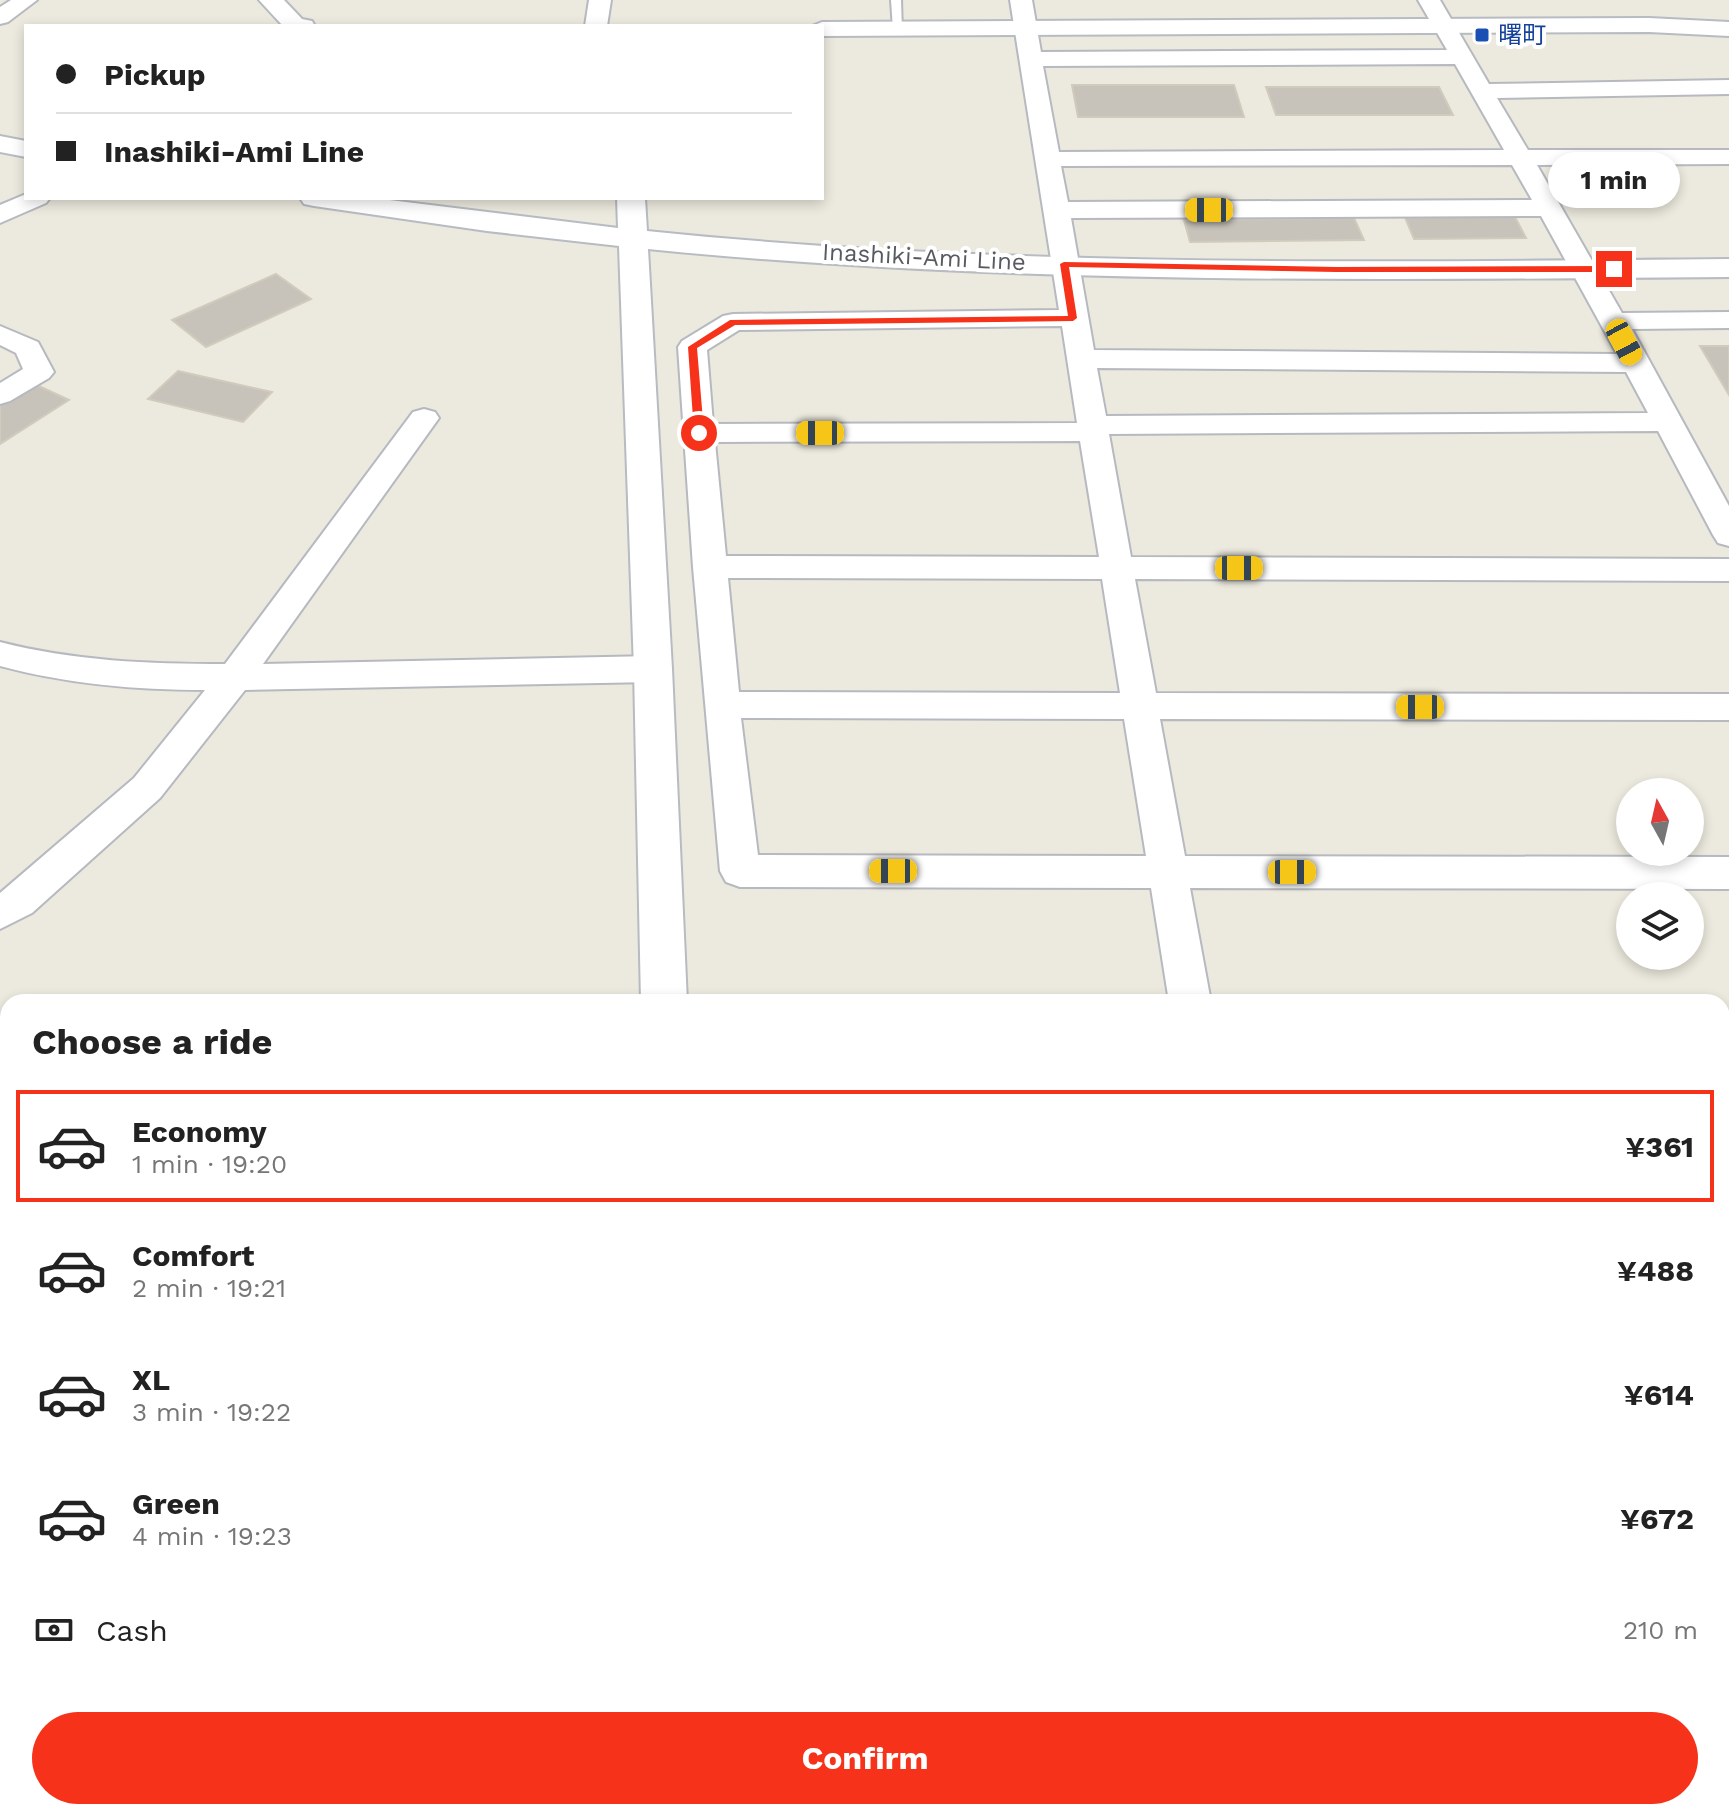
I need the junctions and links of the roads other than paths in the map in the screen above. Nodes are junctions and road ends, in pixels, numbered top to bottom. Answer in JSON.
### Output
{"nodes":[{"id":1,"x":26,"y":0,"type":"edge"},
{"id":2,"x":271,"y":0,"type":"edge"},
{"id":3,"x":600,"y":0,"type":"edge"},
{"id":4,"x":896,"y":0,"type":"edge"},
{"id":5,"x":1429,"y":0,"type":"edge"},
{"id":6,"x":0,"y":20,"type":"edge"},
{"id":7,"x":295,"y":24,"type":"edge"},
{"id":8,"x":596,"y":24,"type":"edge"},
{"id":9,"x":24,"y":26,"type":"edge"},
{"id":10,"x":1443,"y":26,"type":"junction"},
{"id":11,"x":824,"y":29,"type":"edge"},
{"id":12,"x":898,"y":29,"type":"junction"},
{"id":13,"x":1025,"y":29,"type":"edge"},
{"id":14,"x":1729,"y":29,"type":"edge"},
{"id":15,"x":1461,"y":57,"type":"junction"},
{"id":16,"x":1729,"y":87,"type":"edge"},
{"id":17,"x":1480,"y":91,"type":"junction"},
{"id":18,"x":0,"y":144,"type":"edge"},
{"id":19,"x":24,"y":149,"type":"edge"},
{"id":20,"x":1519,"y":157,"type":"junction"},
{"id":21,"x":1729,"y":157,"type":"edge"},
{"id":22,"x":1046,"y":159,"type":"junction"},
{"id":23,"x":33,"y":200,"type":"edge"},
{"id":24,"x":328,"y":200,"type":"edge"},
{"id":25,"x":631,"y":200,"type":"edge"},
{"id":26,"x":1549,"y":208,"type":"junction"},
{"id":27,"x":1055,"y":210,"type":"junction"},
{"id":28,"x":0,"y":215,"type":"edge"},
{"id":29,"x":634,"y":238,"type":"junction"},
{"id":30,"x":1064,"y":264,"type":"junction"},
{"id":31,"x":1729,"y":268,"type":"edge"},
{"id":32,"x":1585,"y":269,"type":"junction"},
{"id":33,"x":1073,"y":318,"type":"junction"},
{"id":34,"x":1729,"y":320,"type":"edge"},
{"id":35,"x":1613,"y":321,"type":"junction"},
{"id":36,"x":0,"y":334,"type":"edge"},
{"id":37,"x":1080,"y":359,"type":"junction"},
{"id":38,"x":1635,"y":363,"type":"junction"},
{"id":39,"x":0,"y":395,"type":"edge"},
{"id":40,"x":424,"y":418,"type":"dead end"},
{"id":41,"x":1668,"y":422,"type":"junction"},
{"id":42,"x":1092,"y":428,"type":"junction"},
{"id":43,"x":699,"y":433,"type":"junction"},
{"id":44,"x":1729,"y":535,"type":"edge"},
{"id":45,"x":709,"y":567,"type":"junction"},
{"id":46,"x":1116,"y":568,"type":"junction"},
{"id":47,"x":1729,"y":570,"type":"edge"},
{"id":48,"x":0,"y":654,"type":"edge"},
{"id":49,"x":653,"y":669,"type":"junction"},
{"id":50,"x":235,"y":677,"type":"junction"},
{"id":51,"x":722,"y":705,"type":"junction"},
{"id":52,"x":1142,"y":706,"type":"junction"},
{"id":53,"x":1729,"y":707,"type":"edge"},
{"id":54,"x":1167,"y":871,"type":"junction"},
{"id":55,"x":1729,"y":873,"type":"edge"},
{"id":56,"x":0,"y":913,"type":"edge"},
{"id":57,"x":664,"y":994,"type":"edge"},
{"id":58,"x":1189,"y":994,"type":"edge"}],
"edges":[{"from":1,"to":6,"type":"street"},
{"from":2,"to":7,"type":"street"},
{"from":3,"to":8,"type":"street"},
{"from":4,"to":12,"type":"lane"},
{"from":5,"to":10,"type":"street"},
{"from":6,"to":9,"type":"street"},
{"from":10,"to":13,"type":"street"},
{"from":10,"to":14,"type":"street"},
{"from":10,"to":15,"type":"street"},
{"from":11,"to":12,"type":"street"},
{"from":12,"to":13,"type":"street"},
{"from":13,"to":15,"type":"street"},
{"from":13,"to":22,"type":"street"},
{"from":15,"to":17,"type":"street"},
{"from":16,"to":17,"type":"street"},
{"from":17,"to":20,"type":"street"},
{"from":18,"to":19,"type":"street"},
{"from":20,"to":21,"type":"street"},
{"from":20,"to":22,"type":"street"},
{"from":20,"to":26,"type":"street"},
{"from":22,"to":27,"type":"street"},
{"from":23,"to":28,"type":"street"},
{"from":24,"to":29,"type":"street","name":"Inashiki-Ami Line"},
{"from":25,"to":29,"type":"street"},
{"from":26,"to":27,"type":"street"},
{"from":26,"to":32,"type":"street"},
{"from":27,"to":30,"type":"street"},
{"from":29,"to":30,"type":"street","name":"Inashiki-Ami Line"},
{"from":29,"to":49,"type":"street"},
{"from":30,"to":32,"type":"street","name":"Inashiki-Ami Line"},
{"from":30,"to":33,"type":"street"},
{"from":31,"to":32,"type":"street","name":"Inashiki-Ami Line"},
{"from":32,"to":35,"type":"street"},
{"from":33,"to":37,"type":"street"},
{"from":33,"to":43,"type":"street"},
{"from":34,"to":35,"type":"street"},
{"from":35,"to":38,"type":"street"},
{"from":36,"to":39,"type":"street"},
{"from":37,"to":38,"type":"street"},
{"from":37,"to":42,"type":"street"},
{"from":38,"to":41,"type":"street"},
{"from":40,"to":50,"type":"street"},
{"from":41,"to":42,"type":"street"},
{"from":41,"to":44,"type":"street"},
{"from":42,"to":43,"type":"street"},
{"from":42,"to":46,"type":"street"},
{"from":43,"to":45,"type":"street"},
{"from":45,"to":46,"type":"street"},
{"from":45,"to":51,"type":"street"},
{"from":46,"to":47,"type":"street"},
{"from":46,"to":52,"type":"street"},
{"from":48,"to":50,"type":"street"},
{"from":49,"to":50,"type":"street"},
{"from":49,"to":57,"type":"street"},
{"from":50,"to":56,"type":"street"},
{"from":51,"to":52,"type":"street"},
{"from":51,"to":54,"type":"street"},
{"from":52,"to":53,"type":"street"},
{"from":52,"to":54,"type":"street"},
{"from":54,"to":55,"type":"street"},
{"from":54,"to":58,"type":"street"}]}
